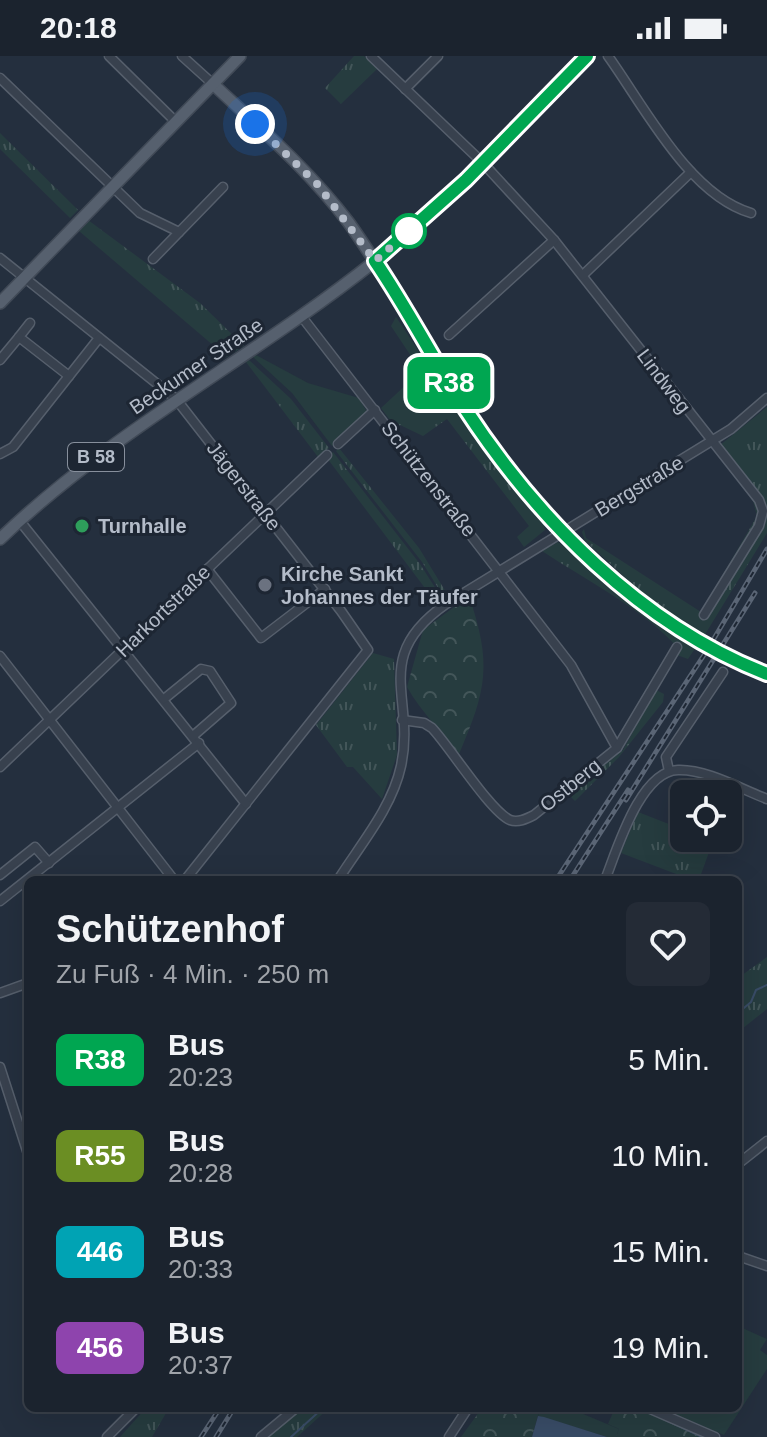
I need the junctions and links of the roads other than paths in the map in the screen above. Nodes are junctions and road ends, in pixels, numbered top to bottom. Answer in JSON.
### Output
{"nodes":[{"id":1,"x":109,"y":56,"type":"edge"},
{"id":2,"x":182,"y":56,"type":"edge"},
{"id":3,"x":240,"y":56,"type":"edge"},
{"id":4,"x":371,"y":56,"type":"edge"},
{"id":5,"x":438,"y":56,"type":"edge"},
{"id":6,"x":587,"y":56,"type":"edge"},
{"id":7,"x":608,"y":56,"type":"edge"},
{"id":8,"x":0,"y":78,"type":"edge"},
{"id":9,"x":213,"y":84,"type":"junction"},
{"id":10,"x":405,"y":89,"type":"junction"},
{"id":11,"x":176,"y":122,"type":"junction"},
{"id":12,"x":483,"y":163,"type":"junction"},
{"id":13,"x":691,"y":172,"type":"junction"},
{"id":14,"x":112,"y":187,"type":"junction"},
{"id":15,"x":223,"y":187,"type":"dead end"},
{"id":16,"x":751,"y":213,"type":"dead end"},
{"id":17,"x":179,"y":232,"type":"junction"},
{"id":18,"x":554,"y":240,"type":"junction"},
{"id":19,"x":0,"y":258,"type":"edge"},
{"id":20,"x":153,"y":259,"type":"dead end"},
{"id":21,"x":375,"y":261,"type":"junction"},
{"id":22,"x":583,"y":275,"type":"junction"},
{"id":23,"x":24,"y":278,"type":"junction"},
{"id":24,"x":0,"y":303,"type":"edge"},
{"id":25,"x":302,"y":317,"type":"junction"},
{"id":26,"x":30,"y":323,"type":"dead end"},
{"id":27,"x":449,"y":335,"type":"dead end"},
{"id":28,"x":19,"y":337,"type":"junction"},
{"id":29,"x":99,"y":338,"type":"junction"},
{"id":30,"x":0,"y":360,"type":"edge"},
{"id":31,"x":69,"y":376,"type":"junction"},
{"id":32,"x":767,"y":398,"type":"edge"},
{"id":33,"x":176,"y":399,"type":"junction"},
{"id":34,"x":372,"y":406,"type":"junction"},
{"id":35,"x":711,"y":442,"type":"junction"},
{"id":36,"x":338,"y":444,"type":"dead end"},
{"id":37,"x":0,"y":454,"type":"edge"},
{"id":38,"x":327,"y":455,"type":"dead end"},
{"id":39,"x":266,"y":513,"type":"junction"},
{"id":40,"x":19,"y":520,"type":"junction"},
{"id":41,"x":564,"y":531,"type":"junction"},
{"id":42,"x":0,"y":539,"type":"edge"},
{"id":43,"x":207,"y":569,"type":"junction"},
{"id":44,"x":500,"y":571,"type":"junction"},
{"id":45,"x":325,"y":589,"type":"junction"},
{"id":46,"x":704,"y":615,"type":"dead end"},
{"id":47,"x":677,"y":647,"type":"dead end"},
{"id":48,"x":123,"y":649,"type":"junction"},
{"id":49,"x":0,"y":656,"type":"edge"},
{"id":50,"x":723,"y":672,"type":"dead end"},
{"id":51,"x":767,"y":674,"type":"edge"},
{"id":52,"x":164,"y":699,"type":"junction"},
{"id":53,"x":48,"y":719,"type":"junction"},
{"id":54,"x":402,"y":720,"type":"junction"},
{"id":55,"x":196,"y":739,"type":"junction"},
{"id":56,"x":617,"y":748,"type":"junction"},
{"id":57,"x":0,"y":767,"type":"edge"},
{"id":58,"x":669,"y":771,"type":"junction"},
{"id":59,"x":767,"y":799,"type":"edge"},
{"id":60,"x":246,"y":804,"type":"junction"},
{"id":61,"x":117,"y":807,"type":"junction"},
{"id":62,"x":49,"y":863,"type":"junction"},
{"id":63,"x":0,"y":875,"type":"edge"},
{"id":64,"x":31,"y":876,"type":"edge"},
{"id":65,"x":171,"y":876,"type":"edge"},
{"id":66,"x":188,"y":876,"type":"edge"},
{"id":67,"x":340,"y":876,"type":"edge"},
{"id":68,"x":607,"y":876,"type":"edge"},
{"id":69,"x":24,"y":881,"type":"edge"},
{"id":70,"x":1,"y":898,"type":"edge"},
{"id":71,"x":24,"y":984,"type":"edge"},
{"id":72,"x":0,"y":993,"type":"edge"},
{"id":73,"x":0,"y":1067,"type":"edge"},
{"id":74,"x":767,"y":1141,"type":"edge"},
{"id":75,"x":24,"y":1142,"type":"edge"},
{"id":76,"x":742,"y":1161,"type":"edge"},
{"id":77,"x":742,"y":1258,"type":"edge"},
{"id":78,"x":765,"y":1267,"type":"edge"},
{"id":79,"x":132,"y":1412,"type":"edge"},
{"id":80,"x":291,"y":1412,"type":"edge"},
{"id":81,"x":465,"y":1412,"type":"edge"},
{"id":82,"x":657,"y":1412,"type":"edge"},
{"id":83,"x":107,"y":1437,"type":"edge"},
{"id":84,"x":261,"y":1437,"type":"edge"},
{"id":85,"x":449,"y":1437,"type":"edge"},
{"id":86,"x":715,"y":1437,"type":"edge"}],
"edges":[{"from":1,"to":11,"type":"street"},
{"from":2,"to":9,"type":"street"},
{"from":3,"to":9,"type":"main road"},
{"from":4,"to":10,"type":"street","name":"Lindweg"},
{"from":5,"to":10,"type":"street"},
{"from":6,"to":12,"type":"street","name":"Beckumer Straße"},
{"from":7,"to":13,"type":"street"},
{"from":8,"to":14,"type":"street"},
{"from":9,"to":11,"type":"main road"},
{"from":9,"to":21,"type":"main road"},
{"from":10,"to":12,"type":"street","name":"Lindweg"},
{"from":11,"to":14,"type":"main road"},
{"from":12,"to":18,"type":"street","name":"Lindweg"},
{"from":12,"to":21,"type":"street","name":"Beckumer Straße"},
{"from":13,"to":16,"type":"street"},
{"from":13,"to":22,"type":"street"},
{"from":14,"to":17,"type":"street"},
{"from":14,"to":23,"type":"main road"},
{"from":15,"to":17,"type":"street"},
{"from":17,"to":20,"type":"street"},
{"from":18,"to":22,"type":"street","name":"Lindweg"},
{"from":18,"to":27,"type":"street"},
{"from":19,"to":23,"type":"street","name":"Jägerstraße"},
{"from":21,"to":25,"type":"main road","name":"Beckumer Straße","number":"B 58"},
{"from":21,"to":41,"type":"main road"},
{"from":22,"to":35,"type":"street","name":"Lindweg"},
{"from":23,"to":24,"type":"main road"},
{"from":23,"to":29,"type":"street","name":"Jägerstraße"},
{"from":25,"to":33,"type":"main road","name":"Beckumer Straße","number":"B 58"},
{"from":25,"to":34,"type":"street"},
{"from":26,"to":28,"type":"street"},
{"from":28,"to":30,"type":"street"},
{"from":28,"to":31,"type":"street"},
{"from":29,"to":31,"type":"street"},
{"from":29,"to":33,"type":"street","name":"Jägerstraße"},
{"from":31,"to":37,"type":"street"},
{"from":32,"to":35,"type":"street","name":"Bergstraße"},
{"from":33,"to":39,"type":"street","name":"Jägerstraße"},
{"from":33,"to":40,"type":"main road","name":"Beckumer Straße","number":"B 58"},
{"from":34,"to":36,"type":"street","name":"Schützenstraße"},
{"from":34,"to":44,"type":"street","name":"Schützenstraße"},
{"from":35,"to":41,"type":"street","name":"Bergstraße"},
{"from":35,"to":46,"type":"street","name":"Lindweg"},
{"from":38,"to":39,"type":"street","name":"Harkortstraße"},
{"from":39,"to":43,"type":"street","name":"Harkortstraße"},
{"from":39,"to":45,"type":"street","name":"Jägerstraße"},
{"from":40,"to":42,"type":"main road","name":"Beckumer Straße","number":"B 58"},
{"from":40,"to":48,"type":"street"},
{"from":41,"to":44,"type":"street","name":"Bergstraße"},
{"from":41,"to":51,"type":"main road"},
{"from":43,"to":45,"type":"street"},
{"from":43,"to":48,"type":"street","name":"Harkortstraße"},
{"from":44,"to":54,"type":"street","name":"Bergstraße"},
{"from":44,"to":56,"type":"street","name":"Schützenstraße"},
{"from":45,"to":60,"type":"street","name":"Jägerstraße"},
{"from":47,"to":56,"type":"street","name":"Ostberg"},
{"from":48,"to":52,"type":"street"},
{"from":48,"to":53,"type":"street","name":"Harkortstraße"},
{"from":49,"to":53,"type":"street"},
{"from":50,"to":58,"type":"street"},
{"from":52,"to":55,"type":"street"},
{"from":52,"to":55,"type":"street"},
{"from":53,"to":57,"type":"street","name":"Harkortstraße"},
{"from":53,"to":61,"type":"street"},
{"from":54,"to":56,"type":"street","name":"Ostberg"},
{"from":54,"to":67,"type":"street"},
{"from":55,"to":60,"type":"street"},
{"from":55,"to":61,"type":"street"},
{"from":58,"to":59,"type":"street"},
{"from":58,"to":68,"type":"street"},
{"from":60,"to":66,"type":"street"},
{"from":61,"to":62,"type":"street"},
{"from":61,"to":65,"type":"street"},
{"from":62,"to":63,"type":"street"},
{"from":62,"to":64,"type":"street"},
{"from":69,"to":70,"type":"street"},
{"from":71,"to":72,"type":"street"},
{"from":73,"to":75,"type":"street"},
{"from":74,"to":76,"type":"street"},
{"from":77,"to":78,"type":"street"},
{"from":79,"to":83,"type":"street"},
{"from":80,"to":84,"type":"street"},
{"from":81,"to":85,"type":"street"},
{"from":82,"to":86,"type":"street"}]}
